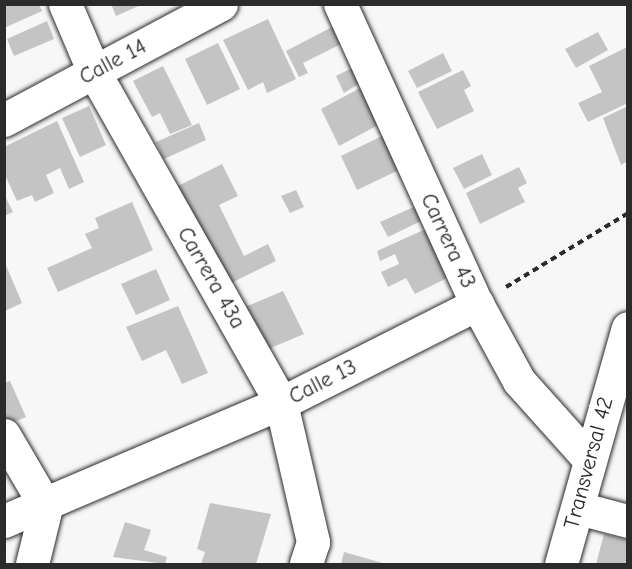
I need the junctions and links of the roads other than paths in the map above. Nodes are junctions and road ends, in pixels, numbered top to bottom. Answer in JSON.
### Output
{"nodes":[{"id":1,"x":65,"y":4,"type":"edge"},
{"id":2,"x":221,"y":4,"type":"edge"},
{"id":3,"x":340,"y":4,"type":"edge"},
{"id":4,"x":94,"y":72,"type":"junction"},
{"id":5,"x":4,"y":120,"type":"edge"},
{"id":6,"x":477,"y":304,"type":"junction"},
{"id":7,"x":627,"y":328,"type":"edge"},
{"id":8,"x":281,"y":403,"type":"junction"},
{"id":9,"x":4,"y":435,"type":"edge"},
{"id":10,"x":588,"y":458,"type":"junction"},
{"id":11,"x":46,"y":507,"type":"junction"},
{"id":12,"x":578,"y":508,"type":"junction"},
{"id":13,"x":4,"y":521,"type":"edge"},
{"id":14,"x":627,"y":521,"type":"edge"},
{"id":15,"x":32,"y":564,"type":"edge"},
{"id":16,"x":306,"y":564,"type":"edge"},
{"id":17,"x":561,"y":564,"type":"edge"}],
"edges":[{"from":1,"to":4,"type":"street","name":"Carrera 43a"},
{"from":2,"to":4,"type":"street","name":"Calle 14"},
{"from":3,"to":6,"type":"street","name":"Carrera 43"},
{"from":4,"to":5,"type":"street","name":"Calle 14"},
{"from":4,"to":8,"type":"street","name":"Carrera 43a"},
{"from":6,"to":8,"type":"street","name":"Calle 13"},
{"from":6,"to":10,"type":"street","name":"Carrera 43"},
{"from":7,"to":10,"type":"street","name":"Transversal 42"},
{"from":8,"to":11,"type":"street","name":"Calle 13"},
{"from":8,"to":16,"type":"street","name":"Carrera 43a"},
{"from":9,"to":11,"type":"street"},
{"from":10,"to":12,"type":"street","name":"Transversal 42"},
{"from":11,"to":13,"type":"street","name":"Calle 13"},
{"from":11,"to":15,"type":"street"},
{"from":12,"to":14,"type":"street"},
{"from":12,"to":17,"type":"street","name":"Transversal 42"}]}
